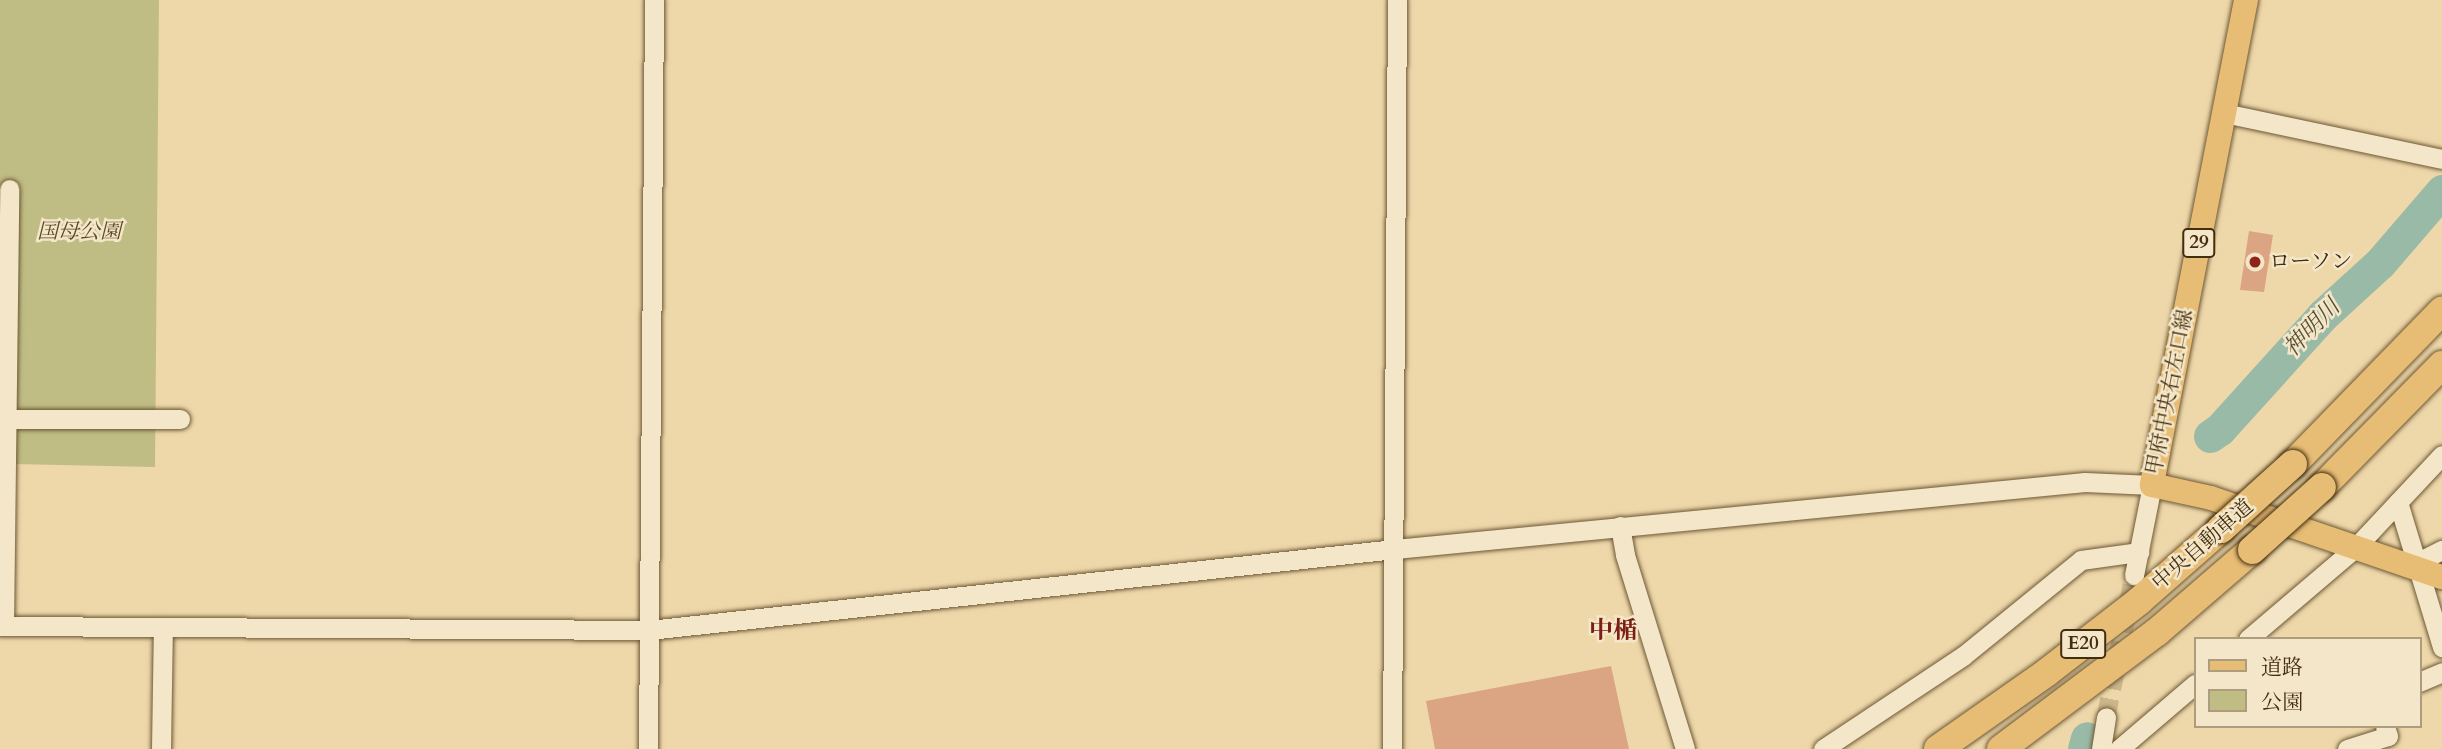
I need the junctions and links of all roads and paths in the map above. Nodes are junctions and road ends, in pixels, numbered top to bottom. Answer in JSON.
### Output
{"nodes":[{"id":1,"x":654,"y":0,"type":"edge"},
{"id":2,"x":1397,"y":0,"type":"edge"},
{"id":3,"x":2246,"y":0,"type":"edge"},
{"id":4,"x":2224,"y":113,"type":"junction"},
{"id":5,"x":2436,"y":158,"type":"edge"},
{"id":6,"x":9,"y":189,"type":"dead end"},
{"id":7,"x":2442,"y":311,"type":"edge"},
{"id":8,"x":2442,"y":365,"type":"edge"},
{"id":9,"x":3,"y":418,"type":"edge"},
{"id":10,"x":180,"y":419,"type":"dead end"},
{"id":11,"x":2442,"y":455,"type":"edge"},
{"id":12,"x":2152,"y":485,"type":"junction"},
{"id":13,"x":2398,"y":502,"type":"junction"},
{"id":14,"x":1620,"y":526,"type":"junction"},
{"id":15,"x":2354,"y":548,"type":"junction"},
{"id":16,"x":1395,"y":549,"type":"junction"},
{"id":17,"x":2442,"y":550,"type":"edge"},
{"id":18,"x":2139,"y":552,"type":"junction"},
{"id":19,"x":2427,"y":570,"type":"edge"},
{"id":20,"x":2134,"y":575,"type":"tunnel mouth"},
{"id":21,"x":2,"y":626,"type":"edge"},
{"id":22,"x":163,"y":627,"type":"junction"},
{"id":23,"x":649,"y":630,"type":"junction"},
{"id":24,"x":2250,"y":637,"type":"edge"},
{"id":25,"x":2442,"y":647,"type":"edge"},
{"id":26,"x":2442,"y":672,"type":"edge"},
{"id":27,"x":2421,"y":681,"type":"edge"},
{"id":28,"x":2194,"y":685,"type":"edge"},
{"id":29,"x":2106,"y":717,"type":"tunnel mouth"},
{"id":30,"x":2386,"y":728,"type":"edge"},
{"id":31,"x":161,"y":749,"type":"edge"},
{"id":32,"x":648,"y":749,"type":"edge"},
{"id":33,"x":1392,"y":749,"type":"edge"},
{"id":34,"x":1685,"y":749,"type":"edge"},
{"id":35,"x":1824,"y":749,"type":"edge"},
{"id":36,"x":1938,"y":749,"type":"edge"},
{"id":37,"x":2001,"y":749,"type":"edge"},
{"id":38,"x":2101,"y":749,"type":"edge"},
{"id":39,"x":2119,"y":749,"type":"edge"},
{"id":40,"x":2347,"y":749,"type":"edge"}],
"edges":[{"from":1,"to":23,"type":"street"},
{"from":2,"to":16,"type":"street"},
{"from":3,"to":4,"type":"main road","name":"甲府中央右左口線","number":"29"},
{"from":4,"to":5,"type":"street"},
{"from":4,"to":12,"type":"main road","name":"甲府中央右左口線","number":"29"},
{"from":6,"to":9,"type":"street"},
{"from":7,"to":36,"type":"highway","name":"中央自動車道","number":"E20","bridge":true},
{"from":8,"to":37,"type":"highway","name":"中央自動車道","number":"E20","bridge":true},
{"from":9,"to":10,"type":"street"},
{"from":9,"to":21,"type":"street"},
{"from":11,"to":13,"type":"street"},
{"from":12,"to":14,"type":"street"},
{"from":12,"to":15,"type":"main road","name":"甲府中央右左口線"},
{"from":12,"to":18,"type":"street"},
{"from":13,"to":15,"type":"street"},
{"from":13,"to":19,"type":"street"},
{"from":14,"to":16,"type":"street"},
{"from":14,"to":34,"type":"street"},
{"from":15,"to":19,"type":"main road","name":"甲府中央右左口線"},
{"from":15,"to":24,"type":"street"},
{"from":16,"to":23,"type":"street"},
{"from":16,"to":33,"type":"street"},
{"from":17,"to":19,"type":"street"},
{"from":18,"to":20,"type":"street"},
{"from":18,"to":35,"type":"street"},
{"from":19,"to":25,"type":"street"},
{"from":21,"to":22,"type":"street"},
{"from":22,"to":23,"type":"street"},
{"from":22,"to":31,"type":"street"},
{"from":23,"to":32,"type":"street"},
{"from":26,"to":27,"type":"street"},
{"from":28,"to":39,"type":"street"},
{"from":29,"to":38,"type":"street"},
{"from":30,"to":40,"type":"street"}]}
